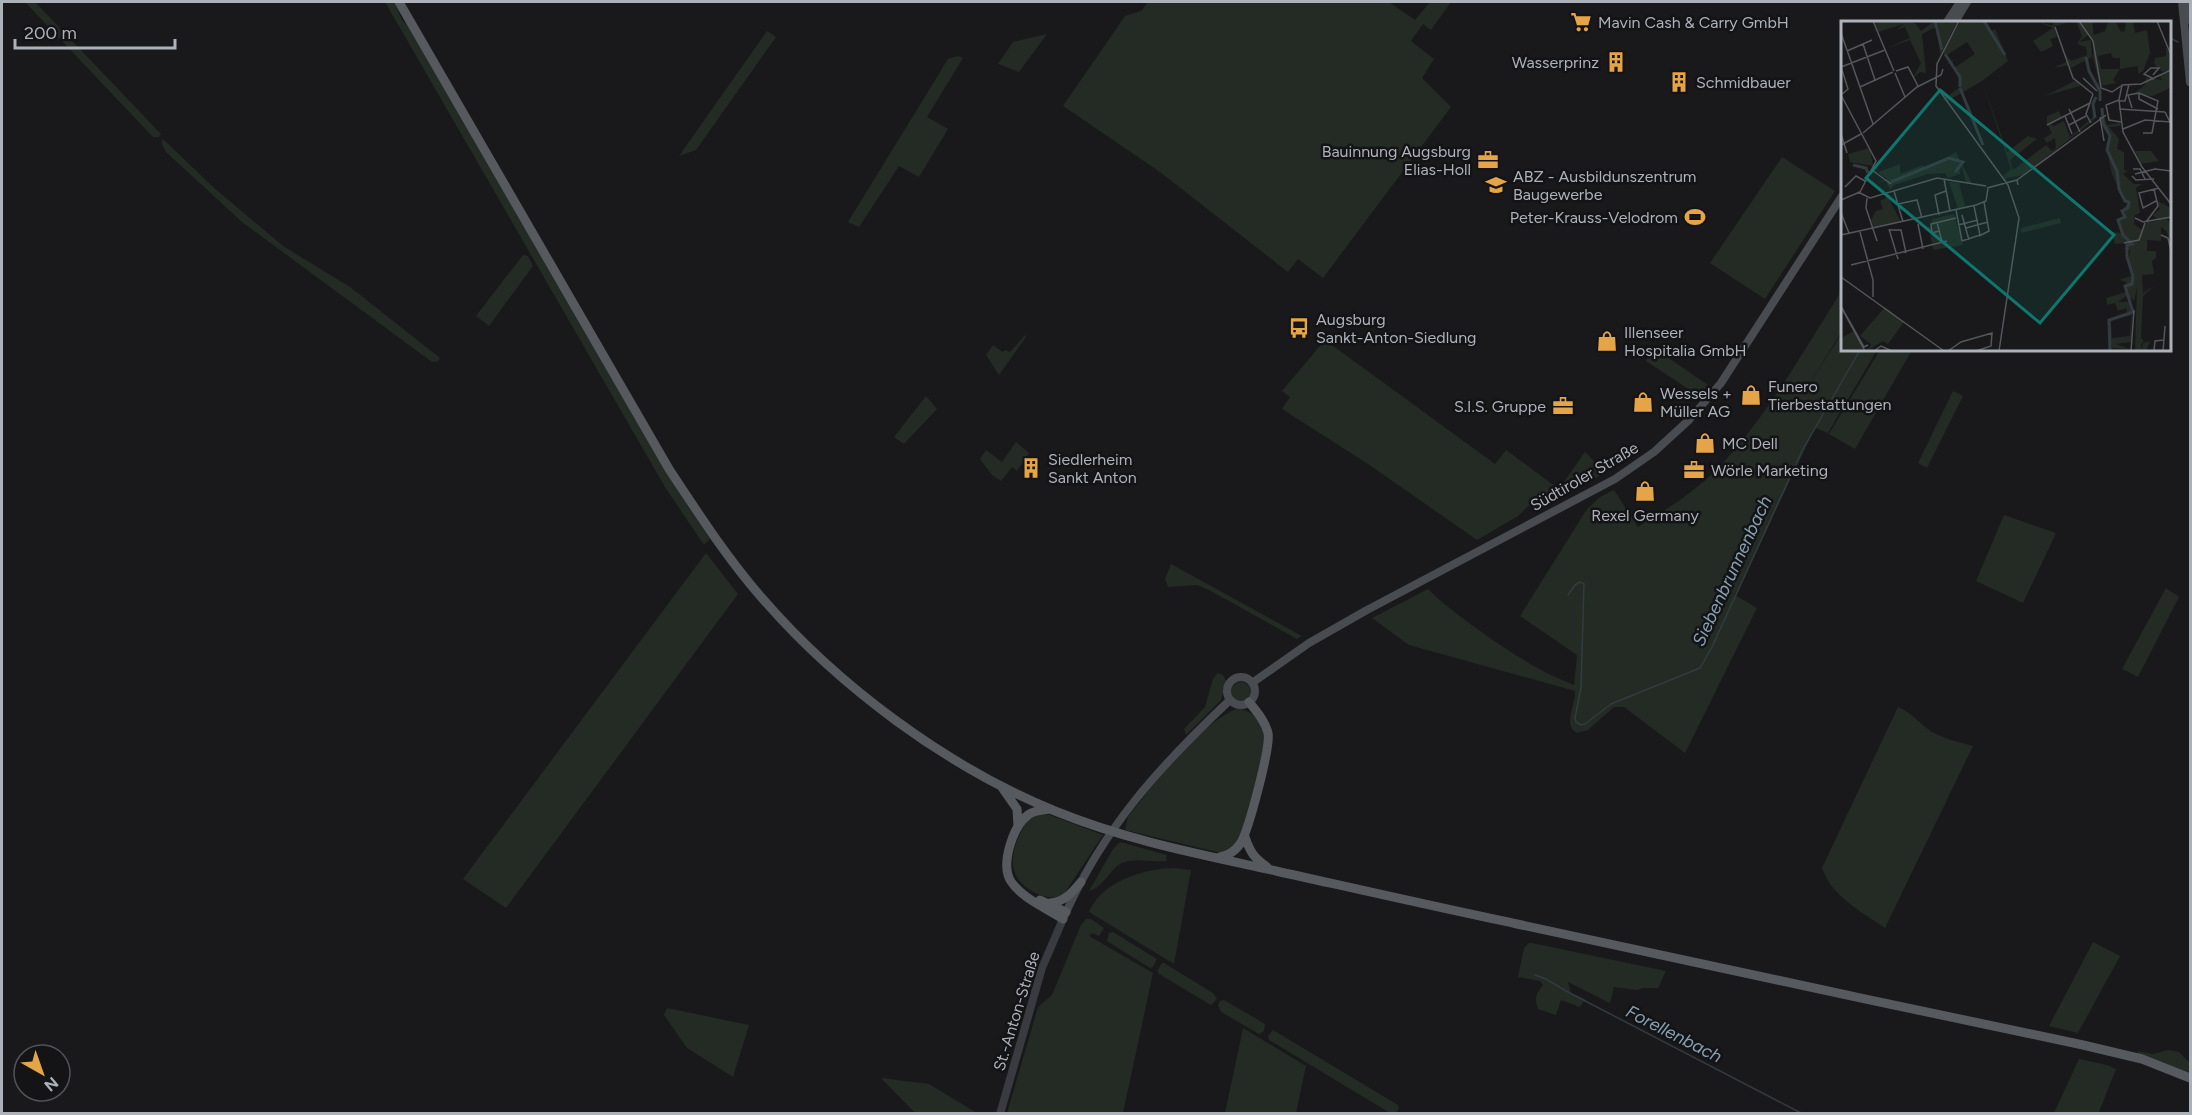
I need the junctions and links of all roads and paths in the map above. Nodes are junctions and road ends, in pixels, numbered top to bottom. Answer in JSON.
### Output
{"nodes":[{"id":1,"x":399,"y":2,"type":"edge"},
{"id":2,"x":1960,"y":2,"type":"edge"},
{"id":3,"x":1967,"y":2,"type":"edge"},
{"id":4,"x":2182,"y":2,"type":"edge"},
{"id":5,"x":2188,"y":2,"type":"edge"},
{"id":6,"x":2190,"y":20,"type":"edge"},
{"id":7,"x":1948,"y":21,"type":"edge"},
{"id":8,"x":1956,"y":21,"type":"edge"},
{"id":9,"x":2190,"y":82,"type":"edge"},
{"id":10,"x":1841,"y":198,"type":"edge"},
{"id":11,"x":1252,"y":683,"type":"junction"},
{"id":12,"x":1230,"y":700,"type":"junction"},
{"id":13,"x":1249,"y":702,"type":"junction"},
{"id":14,"x":999,"y":784,"type":"junction"},
{"id":15,"x":1051,"y":809,"type":"junction"},
{"id":16,"x":1018,"y":828,"type":"junction"},
{"id":17,"x":1245,"y":837,"type":"junction"},
{"id":18,"x":1215,"y":859,"type":"junction"},
{"id":19,"x":1271,"y":870,"type":"junction"},
{"id":20,"x":1081,"y":882,"type":"junction"},
{"id":21,"x":1026,"y":896,"type":"junction"},
{"id":22,"x":1050,"y":903,"type":"junction"},
{"id":23,"x":1063,"y":919,"type":"junction"},
{"id":24,"x":2190,"y":1078,"type":"edge"},
{"id":25,"x":1000,"y":1113,"type":"edge"}],
"edges":[{"from":1,"to":14,"type":"main road"},
{"from":2,"to":7,"type":"main road"},
{"from":3,"to":8,"type":"main road"},
{"from":4,"to":9,"type":"main road"},
{"from":5,"to":6,"type":"main road"},
{"from":10,"to":11,"type":"main road","name":"Südtiroler Straße"},
{"from":11,"to":12,"type":"main road"},
{"from":11,"to":13,"type":"main road"},
{"from":12,"to":13,"type":"main road"},
{"from":12,"to":20,"type":"main road"},
{"from":13,"to":17,"type":"main road"},
{"from":14,"to":15,"type":"main road"},
{"from":14,"to":16,"type":"main road"},
{"from":15,"to":16,"type":"main road"},
{"from":15,"to":18,"type":"main road"},
{"from":16,"to":21,"type":"main road"},
{"from":17,"to":18,"type":"main road"},
{"from":17,"to":19,"type":"main road"},
{"from":18,"to":19,"type":"main road"},
{"from":19,"to":24,"type":"main road"},
{"from":20,"to":22,"type":"main road"},
{"from":20,"to":23,"type":"main road"},
{"from":21,"to":22,"type":"main road"},
{"from":21,"to":23,"type":"main road"},
{"from":22,"to":23,"type":"main road"},
{"from":23,"to":25,"type":"street","name":"St.-Anton-Straße"}]}
